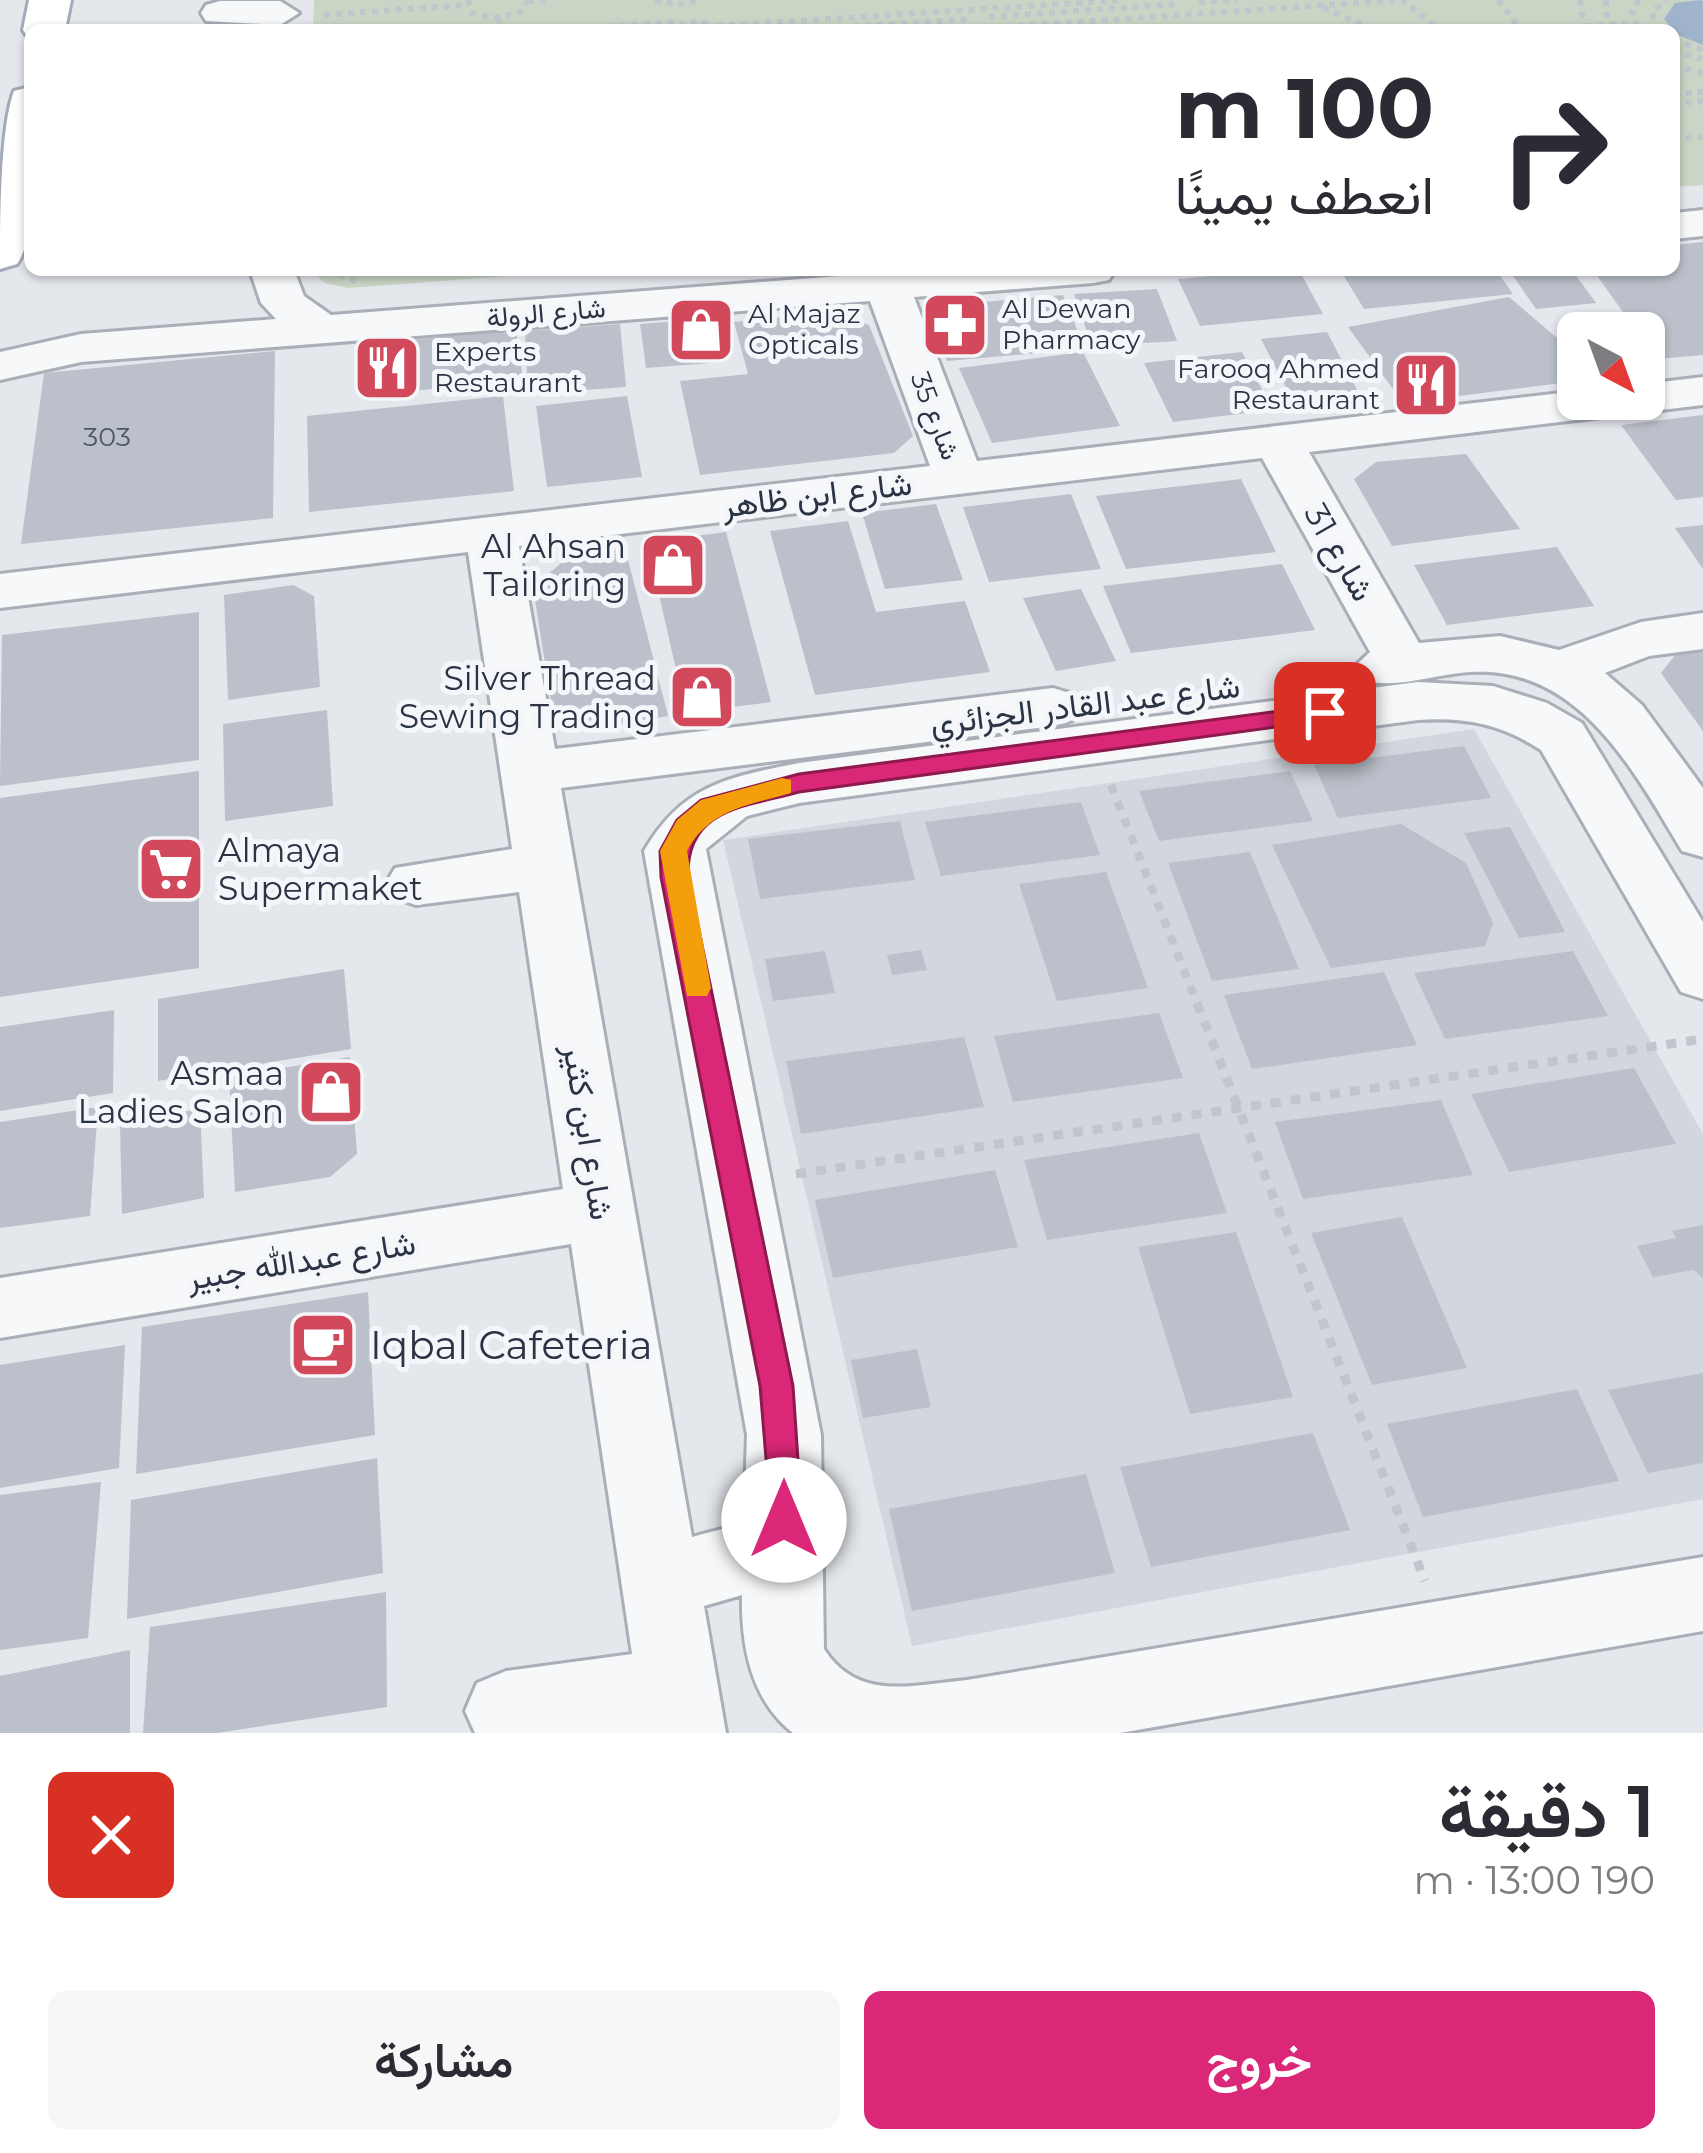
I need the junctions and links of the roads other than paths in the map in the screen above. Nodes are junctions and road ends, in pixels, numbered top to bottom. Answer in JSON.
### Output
{"nodes":[{"id":1,"x":220,"y":13,"type":"dead end"},
{"id":2,"x":280,"y":14,"type":"edge"},
{"id":3,"x":0,"y":84,"type":"edge"},
{"id":4,"x":24,"y":112,"type":"edge"},
{"id":5,"x":5,"y":148,"type":"edge"},
{"id":6,"x":0,"y":254,"type":"edge"},
{"id":7,"x":274,"y":276,"type":"edge"},
{"id":8,"x":1016,"y":276,"type":"edge"},
{"id":9,"x":887,"y":286,"type":"junction"},
{"id":10,"x":323,"y":331,"type":"junction"},
{"id":11,"x":0,"y":366,"type":"edge"},
{"id":12,"x":1703,"y":391,"type":"edge"},
{"id":13,"x":1665,"y":396,"type":"edge"},
{"id":14,"x":1557,"y":408,"type":"edge"},
{"id":15,"x":1277,"y":440,"type":"junction"},
{"id":16,"x":959,"y":478,"type":"junction"},
{"id":17,"x":490,"y":532,"type":"junction"},
{"id":18,"x":0,"y":591,"type":"edge"},
{"id":19,"x":1703,"y":631,"type":"edge"},
{"id":20,"x":1404,"y":664,"type":"junction"},
{"id":21,"x":1557,"y":670,"type":"junction"},
{"id":22,"x":791,"y":762,"type":"junction"},
{"id":23,"x":529,"y":772,"type":"junction"},
{"id":24,"x":1601,"y":799,"type":"junction"},
{"id":25,"x":1689,"y":814,"type":"edge"},
{"id":26,"x":544,"y":867,"type":"junction"},
{"id":27,"x":416,"y":883,"type":"dead end"},
{"id":28,"x":1703,"y":975,"type":"edge"},
{"id":29,"x":602,"y":1211,"type":"junction"},
{"id":30,"x":0,"y":1308,"type":"edge"},
{"id":31,"x":784,"y":1548,"type":"junction"},
{"id":32,"x":661,"y":1582,"type":"junction"},
{"id":33,"x":1703,"y":1594,"type":"edge"},
{"id":34,"x":681,"y":1710,"type":"edge"},
{"id":35,"x":506,"y":1711,"type":"dead end"}],
"edges":[{"from":1,"to":2,"type":"street"},
{"from":3,"to":5,"type":"main road"},
{"from":4,"to":5,"type":"main road"},
{"from":5,"to":6,"type":"main road"},
{"from":7,"to":10,"type":"street"},
{"from":8,"to":9,"type":"street","name":"شارع الرولة"},
{"from":9,"to":10,"type":"street","name":"شارع الرولة"},
{"from":9,"to":16,"type":"street","name":"شارع 35"},
{"from":10,"to":11,"type":"street","name":"شارع الرولة"},
{"from":12,"to":13,"type":"street"},
{"from":14,"to":15,"type":"street","name":"شارع ابن ظاهر"},
{"from":15,"to":16,"type":"street","name":"شارع ابن ظاهر"},
{"from":15,"to":20,"type":"street","name":"شارع 31"},
{"from":16,"to":17,"type":"street","name":"شارع ابن ظاهر"},
{"from":17,"to":18,"type":"street","name":"شارع ابن ظاهر"},
{"from":17,"to":23,"type":"street","name":"شارع ابن كثير"},
{"from":19,"to":21,"type":"street"},
{"from":20,"to":21,"type":"street","name":"شارع عبد القادر الجزائري"},
{"from":20,"to":22,"type":"street","name":"شارع عبد القادر الجزائري"},
{"from":21,"to":25,"type":"street","name":"شارع عبد القادر الجزائري"},
{"from":22,"to":23,"type":"street","name":"شارع عبد القادر الجزائري"},
{"from":22,"to":24,"type":"street"},
{"from":22,"to":31,"type":"street"},
{"from":23,"to":26,"type":"street","name":"شارع ابن كثير"},
{"from":24,"to":25,"type":"street"},
{"from":24,"to":28,"type":"street"},
{"from":26,"to":27,"type":"street"},
{"from":26,"to":29,"type":"street","name":"شارع ابن كثير"},
{"from":29,"to":30,"type":"street","name":"شارع عبدالله جبير"},
{"from":29,"to":32,"type":"street","name":"شارع ابن كثير"},
{"from":31,"to":32,"type":"street"},
{"from":31,"to":33,"type":"street"},
{"from":32,"to":34,"type":"street","name":"شارع ابن كثير"},
{"from":34,"to":35,"type":"street"}]}
